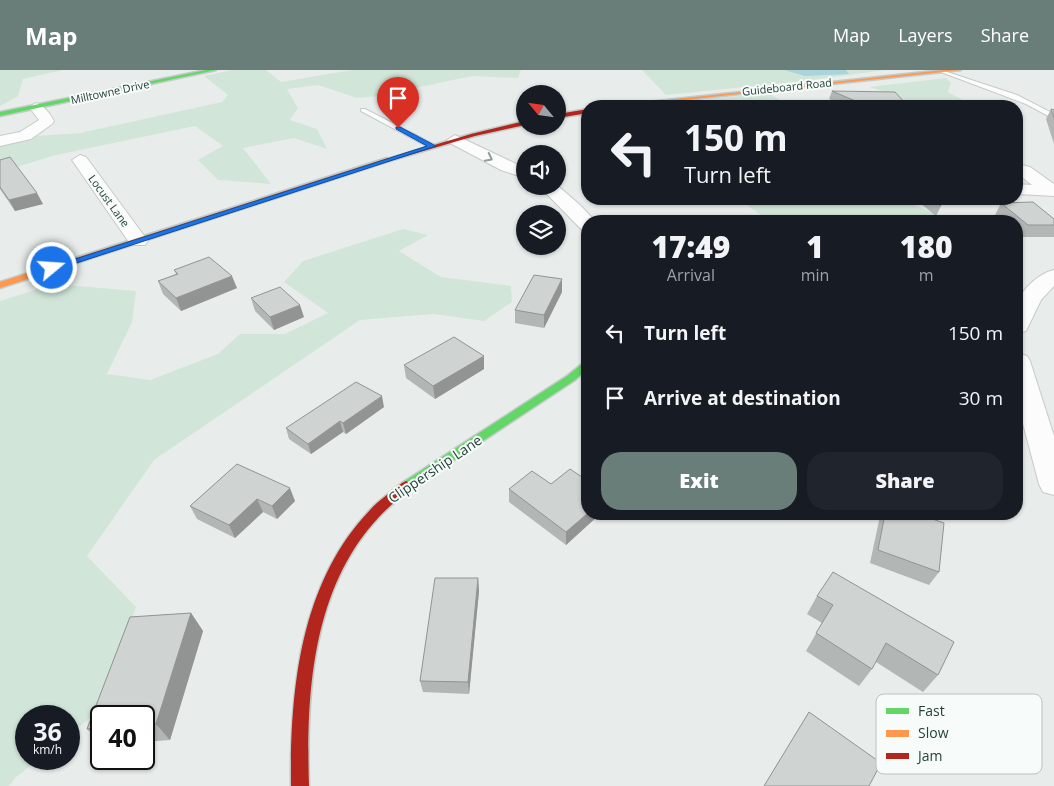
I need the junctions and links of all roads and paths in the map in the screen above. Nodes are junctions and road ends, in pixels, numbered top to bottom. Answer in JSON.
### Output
{"nodes":[{"id":1,"x":213,"y":70,"type":"edge"},
{"id":2,"x":958,"y":70,"type":"edge"},
{"id":3,"x":943,"y":71,"type":"junction"},
{"id":4,"x":666,"y":100,"type":"edge"},
{"id":5,"x":1021,"y":100,"type":"edge"},
{"id":6,"x":1023,"y":101,"type":"edge"},
{"id":7,"x":36,"y":108,"type":"junction"},
{"id":8,"x":363,"y":110,"type":"dead end"},
{"id":9,"x":581,"y":112,"type":"edge"},
{"id":10,"x":0,"y":114,"type":"edge"},
{"id":11,"x":566,"y":115,"type":"edge"},
{"id":12,"x":1054,"y":117,"type":"edge"},
{"id":13,"x":516,"y":125,"type":"edge"},
{"id":14,"x":473,"y":135,"type":"junction"},
{"id":15,"x":455,"y":140,"type":"junction"},
{"id":16,"x":0,"y":141,"type":"edge"},
{"id":17,"x":433,"y":146,"type":"junction"},
{"id":18,"x":516,"y":159,"type":"edge"},
{"id":19,"x":80,"y":160,"type":"dead end"},
{"id":20,"x":516,"y":170,"type":"edge"},
{"id":21,"x":1023,"y":170,"type":"edge"},
{"id":22,"x":1023,"y":189,"type":"edge"},
{"id":23,"x":1053,"y":191,"type":"edge"},
{"id":24,"x":558,"y":195,"type":"edge"},
{"id":25,"x":581,"y":217,"type":"edge"},
{"id":26,"x":138,"y":241,"type":"junction"},
{"id":27,"x":1054,"y":276,"type":"edge"},
{"id":28,"x":0,"y":285,"type":"edge"},
{"id":29,"x":1023,"y":309,"type":"edge"},
{"id":30,"x":581,"y":369,"type":"edge"},
{"id":31,"x":1023,"y":378,"type":"edge"},
{"id":32,"x":1054,"y":484,"type":"edge"},
{"id":33,"x":300,"y":786,"type":"edge"}],
"edges":[{"from":1,"to":7,"type":"street","name":"Milltowne Drive"},
{"from":2,"to":3,"type":"street","name":"Guideboard Road"},
{"from":3,"to":4,"type":"street","name":"Guideboard Road"},
{"from":3,"to":5,"type":"lane"},
{"from":6,"to":12,"type":"lane"},
{"from":7,"to":10,"type":"street","name":"Milltowne Drive"},
{"from":7,"to":16,"type":"street"},
{"from":8,"to":17,"type":"lane"},
{"from":9,"to":11,"type":"street"},
{"from":13,"to":14,"type":"street"},
{"from":14,"to":15,"type":"street"},
{"from":14,"to":18,"type":"street"},
{"from":15,"to":17,"type":"street"},
{"from":15,"to":20,"type":"street","one_way":true},
{"from":17,"to":26,"type":"street"},
{"from":19,"to":26,"type":"street","name":"Locust Lane"},
{"from":21,"to":23,"type":"street"},
{"from":22,"to":23,"type":"street"},
{"from":24,"to":25,"type":"street"},
{"from":26,"to":28,"type":"street"},
{"from":27,"to":29,"type":"street"},
{"from":30,"to":33,"type":"street","name":"Clippership Lane"},
{"from":31,"to":32,"type":"street"}]}
